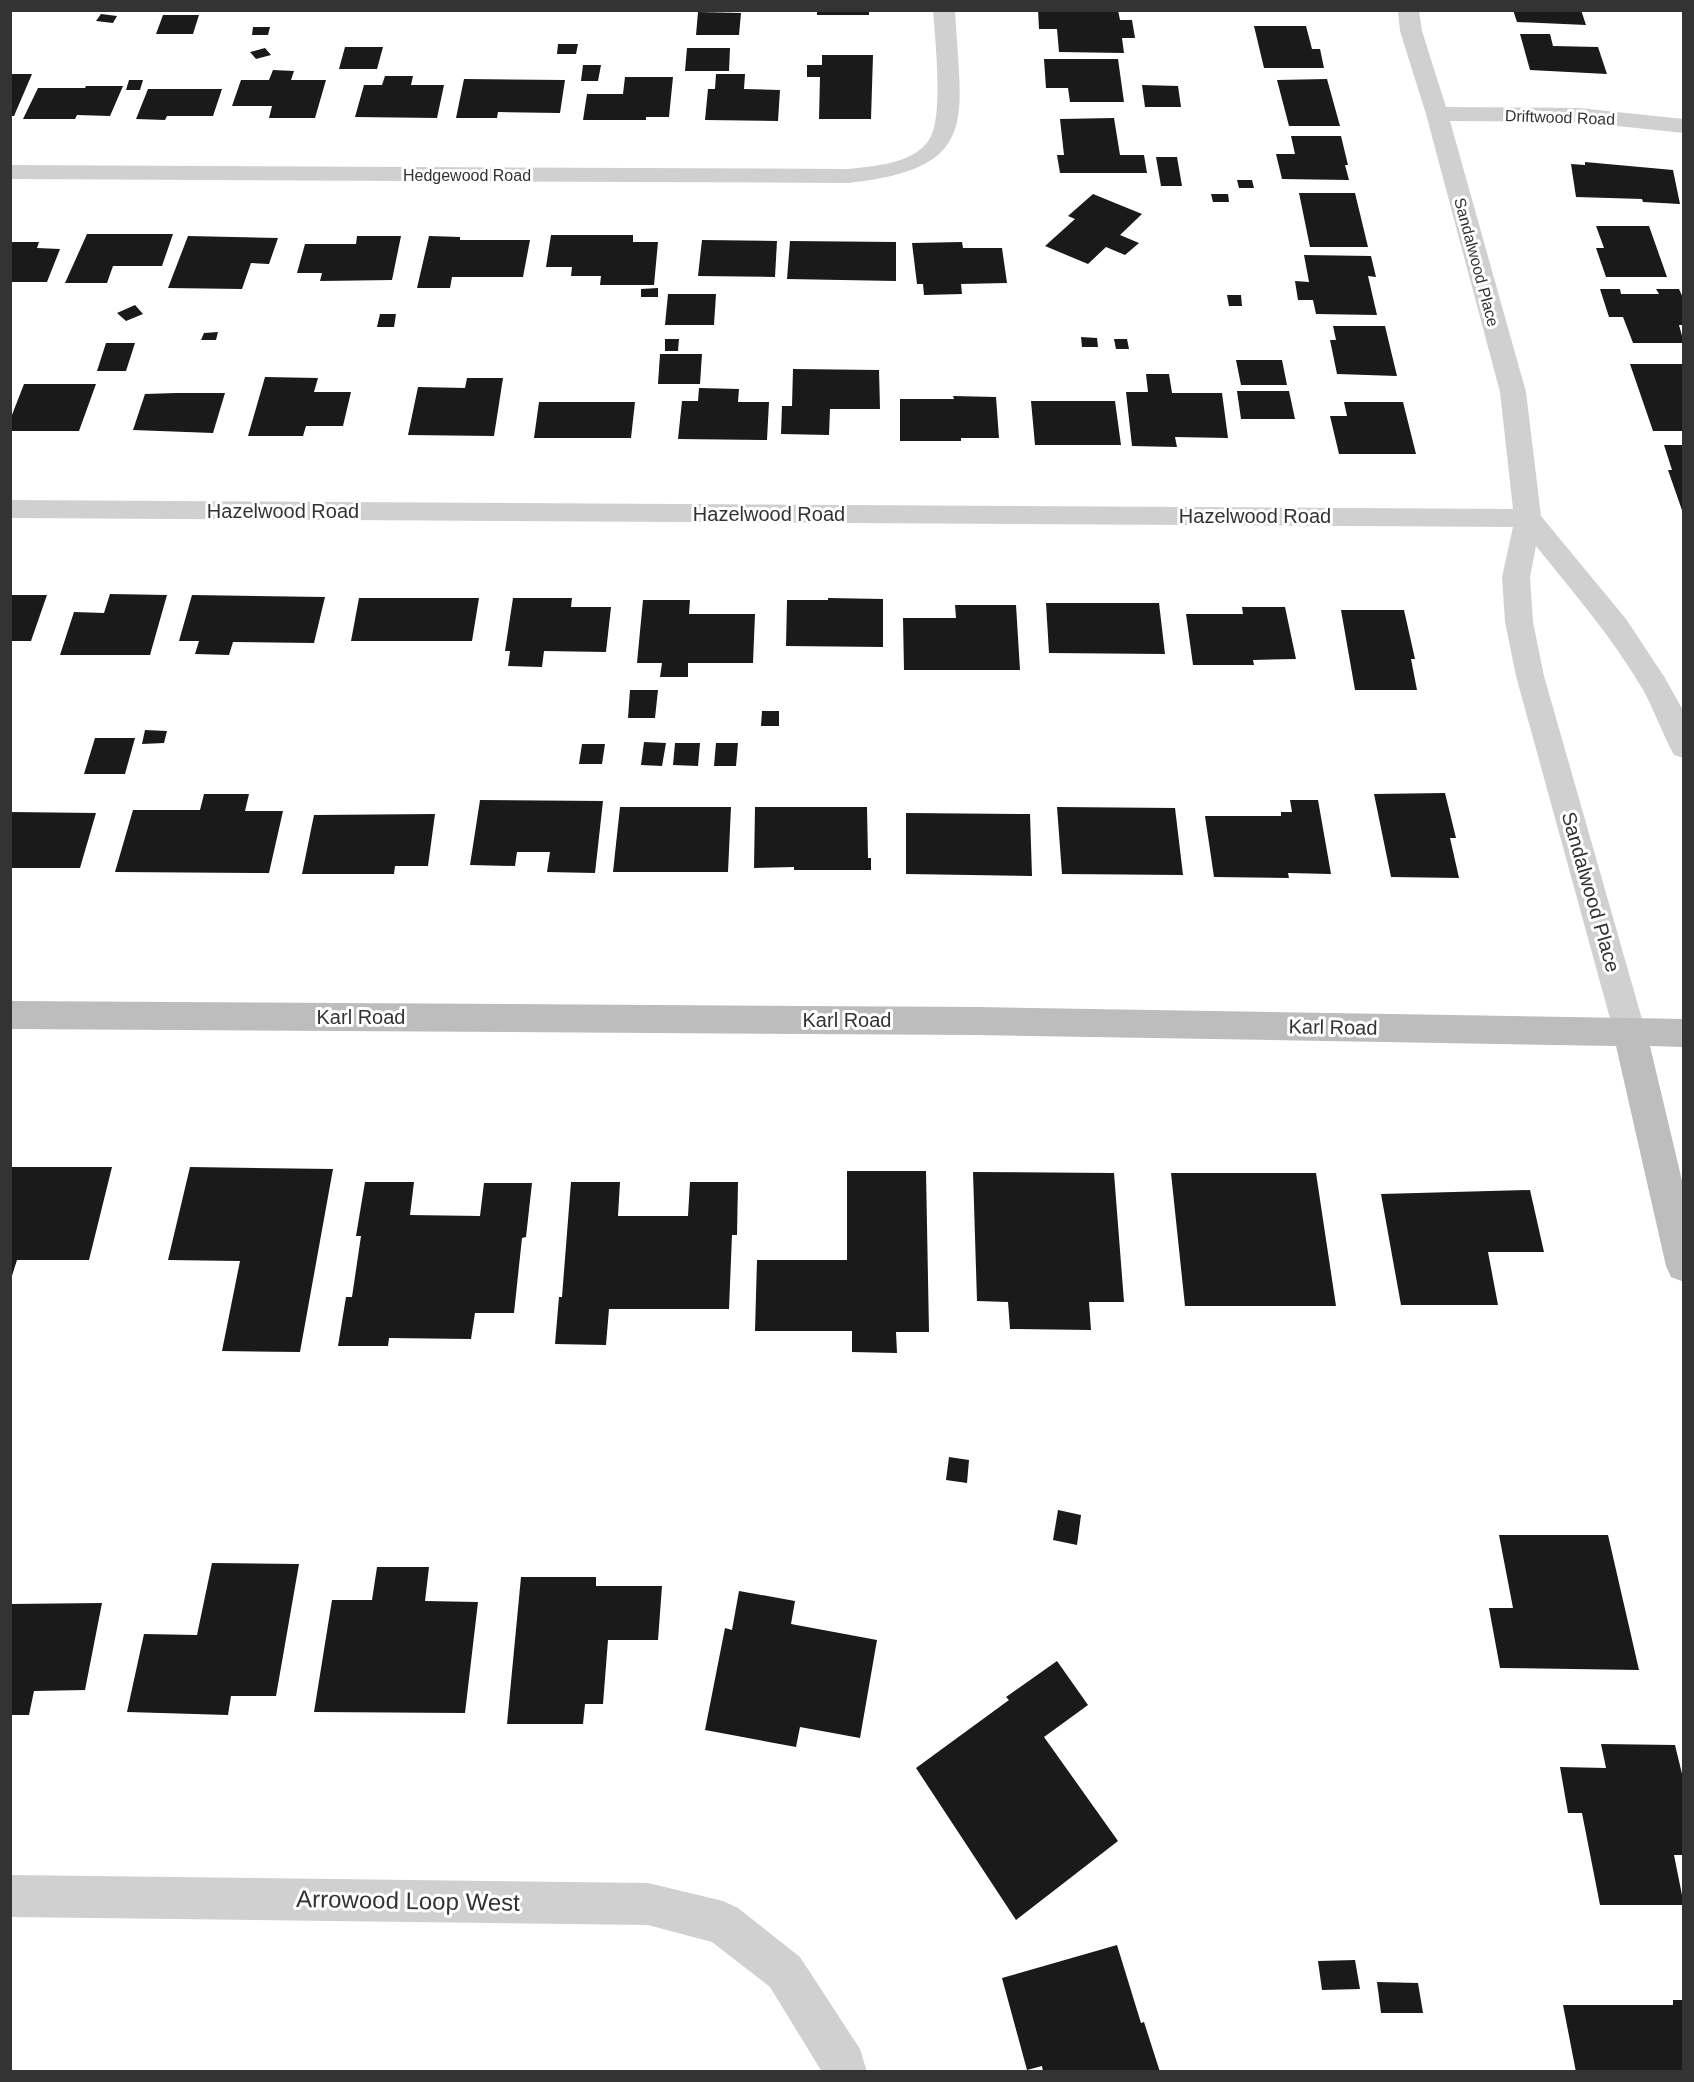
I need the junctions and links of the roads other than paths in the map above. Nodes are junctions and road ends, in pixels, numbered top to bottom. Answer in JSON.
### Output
{"nodes":[{"id":1,"x":944,"y":10,"type":"edge"},
{"id":2,"x":1408,"y":10,"type":"edge"},
{"id":3,"x":1437,"y":114,"type":"junction"},
{"id":4,"x":1683,"y":126,"type":"edge"},
{"id":5,"x":10,"y":172,"type":"edge"},
{"id":6,"x":10,"y":509,"type":"edge"},
{"id":7,"x":1528,"y":518,"type":"junction"},
{"id":8,"x":1683,"y":747,"type":"edge"},
{"id":9,"x":10,"y":1015,"type":"edge"},
{"id":10,"x":1630,"y":1033,"type":"junction"},
{"id":11,"x":1683,"y":1033,"type":"edge"},
{"id":12,"x":1683,"y":1266,"type":"edge"},
{"id":13,"x":10,"y":1896,"type":"edge"},
{"id":14,"x":845,"y":2072,"type":"edge"}],
"edges":[{"from":1,"to":5,"type":"street","name":"Hedgewood Road"},
{"from":2,"to":3,"type":"street","name":"Sandalwood Place"},
{"from":3,"to":4,"type":"street","name":"Driftwood Road"},
{"from":3,"to":7,"type":"street","name":"Sandalwood Place"},
{"from":6,"to":7,"type":"street","name":"Hazelwood Road"},
{"from":7,"to":8,"type":"street"},
{"from":7,"to":10,"type":"street","name":"Sandalwood Place"},
{"from":9,"to":10,"type":"main road","name":"Karl Road"},
{"from":10,"to":11,"type":"main road","name":"Karl Road"},
{"from":10,"to":12,"type":"main road","name":"Sandalwood Place"},
{"from":13,"to":14,"type":"street","name":"Arrowood Loop West"}]}
